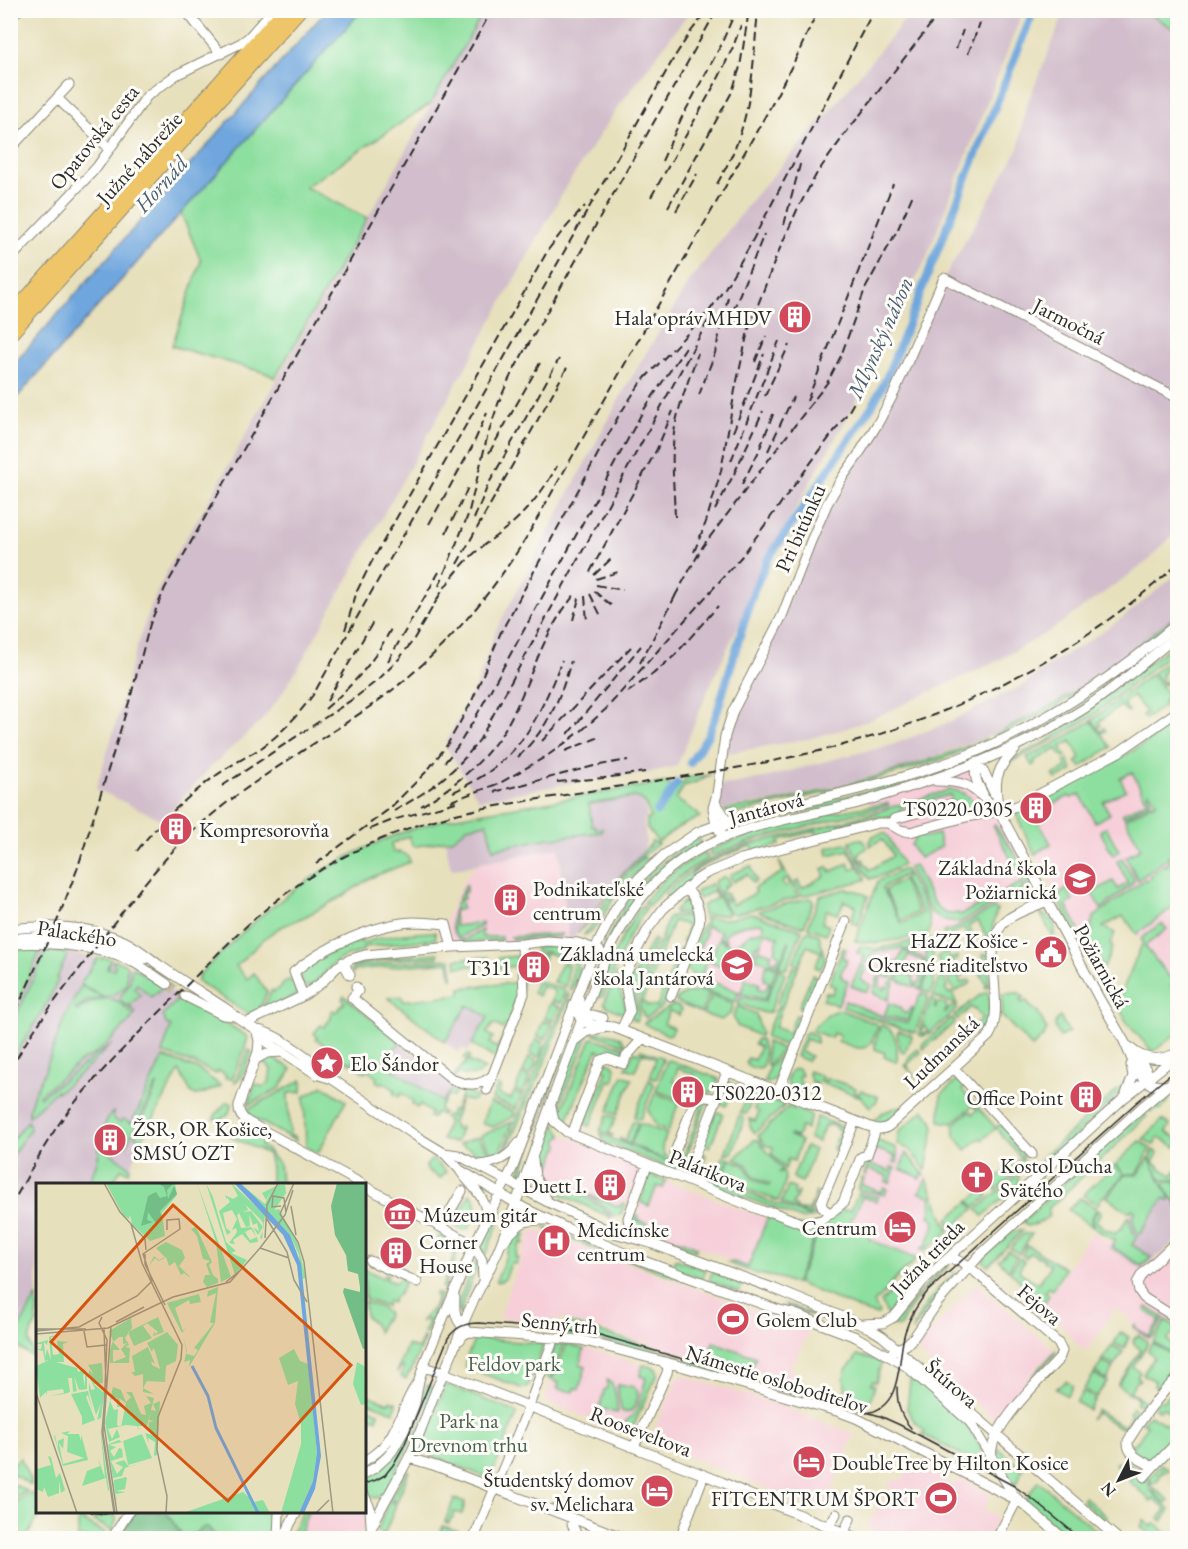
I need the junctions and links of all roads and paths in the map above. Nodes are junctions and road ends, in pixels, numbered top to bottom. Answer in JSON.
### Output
{"nodes":[{"id":1,"x":19,"y":10,"type":"edge"},
{"id":2,"x":185,"y":10,"type":"edge"},
{"id":3,"x":273,"y":10,"type":"edge"},
{"id":4,"x":285,"y":10,"type":"edge"},
{"id":5,"x":299,"y":10,"type":"edge"},
{"id":6,"x":10,"y":15,"type":"edge"},
{"id":7,"x":221,"y":54,"type":"junction"},
{"id":8,"x":69,"y":85,"type":"dead end"},
{"id":9,"x":57,"y":98,"type":"junction"},
{"id":10,"x":10,"y":149,"type":"edge"},
{"id":11,"x":110,"y":149,"type":"junction"},
{"id":12,"x":10,"y":259,"type":"edge"},
{"id":13,"x":944,"y":278,"type":"joint"},
{"id":14,"x":10,"y":317,"type":"edge"},
{"id":15,"x":10,"y":334,"type":"edge"},
{"id":16,"x":1178,"y":398,"type":"edge"},
{"id":17,"x":1178,"y":623,"type":"edge"},
{"id":18,"x":1178,"y":634,"type":"edge"},
{"id":19,"x":1178,"y":711,"type":"edge"},
{"id":20,"x":992,"y":744,"type":"junction"},
{"id":21,"x":1021,"y":744,"type":"junction"},
{"id":22,"x":962,"y":757,"type":"junction"},
{"id":23,"x":976,"y":764,"type":"junction"},
{"id":24,"x":930,"y":782,"type":"junction"},
{"id":25,"x":992,"y":800,"type":"junction"},
{"id":26,"x":715,"y":802,"type":"junction"},
{"id":27,"x":999,"y":812,"type":"junction"},
{"id":28,"x":966,"y":817,"type":"junction"},
{"id":29,"x":726,"y":822,"type":"junction"},
{"id":30,"x":891,"y":824,"type":"junction"},
{"id":31,"x":716,"y":825,"type":"junction"},
{"id":32,"x":724,"y":838,"type":"junction"},
{"id":33,"x":686,"y":888,"type":"junction"},
{"id":34,"x":1047,"y":902,"type":"junction"},
{"id":35,"x":846,"y":921,"type":"dead end"},
{"id":36,"x":10,"y":929,"type":"edge"},
{"id":37,"x":10,"y":939,"type":"edge"},
{"id":38,"x":10,"y":944,"type":"edge"},
{"id":39,"x":522,"y":944,"type":"junction"},
{"id":40,"x":452,"y":947,"type":"junction"},
{"id":41,"x":595,"y":949,"type":"junction"},
{"id":42,"x":607,"y":955,"type":"junction"},
{"id":43,"x":344,"y":962,"type":"junction"},
{"id":44,"x":156,"y":963,"type":"junction"},
{"id":45,"x":350,"y":975,"type":"dead end"},
{"id":46,"x":166,"y":984,"type":"tunnel mouth"},
{"id":47,"x":581,"y":985,"type":"junction"},
{"id":48,"x":594,"y":988,"type":"junction"},
{"id":49,"x":357,"y":989,"type":"dead end"},
{"id":50,"x":185,"y":996,"type":"tunnel mouth"},
{"id":51,"x":303,"y":996,"type":"junction"},
{"id":52,"x":671,"y":996,"type":"dead end"},
{"id":53,"x":235,"y":1016,"type":"junction"},
{"id":54,"x":581,"y":1017,"type":"junction"},
{"id":55,"x":603,"y":1018,"type":"junction"},
{"id":56,"x":246,"y":1023,"type":"junction"},
{"id":57,"x":256,"y":1030,"type":"junction"},
{"id":58,"x":620,"y":1030,"type":"junction"},
{"id":59,"x":561,"y":1038,"type":"junction"},
{"id":60,"x":642,"y":1039,"type":"junction"},
{"id":61,"x":573,"y":1042,"type":"junction"},
{"id":62,"x":1124,"y":1042,"type":"junction"},
{"id":63,"x":283,"y":1052,"type":"junction"},
{"id":64,"x":1135,"y":1053,"type":"junction"},
{"id":65,"x":1178,"y":1054,"type":"edge"},
{"id":66,"x":626,"y":1058,"type":"junction"},
{"id":67,"x":256,"y":1059,"type":"junction"},
{"id":68,"x":954,"y":1068,"type":"junction"},
{"id":69,"x":727,"y":1072,"type":"junction"},
{"id":70,"x":492,"y":1075,"type":"junction"},
{"id":71,"x":1178,"y":1077,"type":"edge"},
{"id":72,"x":332,"y":1079,"type":"junction"},
{"id":73,"x":1149,"y":1080,"type":"junction"},
{"id":74,"x":1166,"y":1086,"type":"junction"},
{"id":75,"x":486,"y":1090,"type":"dead end"},
{"id":76,"x":778,"y":1092,"type":"junction"},
{"id":77,"x":1124,"y":1098,"type":"junction"},
{"id":78,"x":716,"y":1099,"type":"junction"},
{"id":79,"x":551,"y":1102,"type":"junction"},
{"id":80,"x":1147,"y":1102,"type":"junction"},
{"id":81,"x":855,"y":1121,"type":"junction"},
{"id":82,"x":876,"y":1129,"type":"junction"},
{"id":83,"x":572,"y":1134,"type":"junction"},
{"id":84,"x":523,"y":1139,"type":"junction"},
{"id":85,"x":444,"y":1153,"type":"junction"},
{"id":86,"x":1032,"y":1154,"type":"dead end"},
{"id":87,"x":532,"y":1157,"type":"junction"},
{"id":88,"x":478,"y":1165,"type":"junction"},
{"id":89,"x":647,"y":1165,"type":"junction"},
{"id":90,"x":460,"y":1170,"type":"junction"},
{"id":91,"x":359,"y":1183,"type":"edge"},
{"id":92,"x":366,"y":1187,"type":"edge"},
{"id":93,"x":511,"y":1190,"type":"junction"},
{"id":94,"x":462,"y":1191,"type":"dead end"},
{"id":95,"x":548,"y":1202,"type":"junction"},
{"id":96,"x":831,"y":1214,"type":"junction"},
{"id":97,"x":486,"y":1220,"type":"junction"},
{"id":98,"x":548,"y":1220,"type":"junction"},
{"id":99,"x":441,"y":1227,"type":"junction"},
{"id":100,"x":637,"y":1239,"type":"junction"},
{"id":101,"x":969,"y":1239,"type":"junction"},
{"id":102,"x":1178,"y":1240,"type":"edge"},
{"id":103,"x":474,"y":1245,"type":"junction"},
{"id":104,"x":500,"y":1245,"type":"junction"},
{"id":105,"x":947,"y":1259,"type":"junction"},
{"id":106,"x":370,"y":1261,"type":"dead end"},
{"id":107,"x":967,"y":1266,"type":"junction"},
{"id":108,"x":483,"y":1280,"type":"junction"},
{"id":109,"x":417,"y":1282,"type":"dead end"},
{"id":110,"x":455,"y":1291,"type":"junction"},
{"id":111,"x":1178,"y":1319,"type":"edge"},
{"id":112,"x":858,"y":1322,"type":"junction"},
{"id":113,"x":463,"y":1327,"type":"junction"},
{"id":114,"x":472,"y":1332,"type":"junction"},
{"id":115,"x":554,"y":1338,"type":"junction"},
{"id":116,"x":909,"y":1343,"type":"junction"},
{"id":117,"x":456,"y":1344,"type":"junction"},
{"id":118,"x":873,"y":1346,"type":"junction"},
{"id":119,"x":897,"y":1349,"type":"junction"},
{"id":120,"x":911,"y":1362,"type":"junction"},
{"id":121,"x":664,"y":1363,"type":"junction"},
{"id":122,"x":423,"y":1368,"type":"junction"},
{"id":123,"x":444,"y":1373,"type":"junction"},
{"id":124,"x":1178,"y":1377,"type":"edge"},
{"id":125,"x":419,"y":1380,"type":"junction"},
{"id":126,"x":529,"y":1406,"type":"junction"},
{"id":127,"x":996,"y":1434,"type":"junction"},
{"id":128,"x":1178,"y":1441,"type":"edge"},
{"id":129,"x":912,"y":1446,"type":"joint"},
{"id":130,"x":634,"y":1447,"type":"junction"},
{"id":131,"x":409,"y":1458,"type":"junction"},
{"id":132,"x":366,"y":1460,"type":"edge"},
{"id":133,"x":994,"y":1460,"type":"junction"},
{"id":134,"x":1153,"y":1467,"type":"junction"},
{"id":135,"x":366,"y":1473,"type":"edge"},
{"id":136,"x":704,"y":1475,"type":"junction"},
{"id":137,"x":1144,"y":1477,"type":"dead end"},
{"id":138,"x":495,"y":1489,"type":"junction"},
{"id":139,"x":366,"y":1500,"type":"edge"},
{"id":140,"x":1017,"y":1500,"type":"junction"},
{"id":141,"x":119,"y":1513,"type":"edge"},
{"id":142,"x":128,"y":1513,"type":"edge"},
{"id":143,"x":279,"y":1513,"type":"edge"},
{"id":144,"x":296,"y":1513,"type":"edge"},
{"id":145,"x":836,"y":1514,"type":"dead end"},
{"id":146,"x":572,"y":1518,"type":"junction"},
{"id":147,"x":850,"y":1519,"type":"dead end"},
{"id":148,"x":122,"y":1522,"type":"junction"},
{"id":149,"x":830,"y":1526,"type":"junction"},
{"id":150,"x":371,"y":1527,"type":"junction"},
{"id":151,"x":844,"y":1532,"type":"junction"},
{"id":152,"x":112,"y":1539,"type":"edge"},
{"id":153,"x":278,"y":1539,"type":"edge"},
{"id":154,"x":285,"y":1539,"type":"edge"},
{"id":155,"x":367,"y":1539,"type":"edge"},
{"id":156,"x":474,"y":1539,"type":"edge"},
{"id":157,"x":578,"y":1539,"type":"edge"},
{"id":158,"x":624,"y":1539,"type":"edge"},
{"id":159,"x":680,"y":1539,"type":"edge"},
{"id":160,"x":857,"y":1539,"type":"edge"},
{"id":161,"x":997,"y":1539,"type":"edge"},
{"id":162,"x":1063,"y":1539,"type":"edge"},
{"id":163,"x":1117,"y":1539,"type":"edge"}],
"edges":[{"from":1,"to":6,"type":"street"},
{"from":2,"to":7,"type":"street"},
{"from":3,"to":7,"type":"street","name":"Opatovská cesta"},
{"from":4,"to":14,"type":"highway","name":"Južné nábrežie"},
{"from":5,"to":15,"type":"highway","name":"Južné nábrežie"},
{"from":7,"to":11,"type":"street","name":"Opatovská cesta"},
{"from":8,"to":9,"type":"street"},
{"from":9,"to":10,"type":"street"},
{"from":9,"to":11,"type":"street"},
{"from":11,"to":12,"type":"street","name":"Opatovská cesta"},
{"from":13,"to":16,"type":"street","name":"Jarmočná"},
{"from":13,"to":26,"type":"street","name":"Pri bitúnku"},
{"from":17,"to":20,"type":"street","name":"Jantárová"},
{"from":18,"to":21,"type":"street","name":"Jantárová"},
{"from":19,"to":27,"type":"street"},
{"from":20,"to":22,"type":"street","name":"Jantárová"},
{"from":20,"to":23,"type":"street"},
{"from":21,"to":23,"type":"street","name":"Jantárová"},
{"from":21,"to":25,"type":"street"},
{"from":22,"to":23,"type":"street"},
{"from":22,"to":29,"type":"street","name":"Jantárová"},
{"from":23,"to":24,"type":"street","name":"Jantárová"},
{"from":23,"to":25,"type":"street"},
{"from":24,"to":25,"type":"street","name":"Požiarnická"},
{"from":24,"to":32,"type":"street","name":"Jantárová"},
{"from":25,"to":27,"type":"street","name":"Požiarnická"},
{"from":26,"to":29,"type":"street"},
{"from":26,"to":31,"type":"street","name":"Pri bitúnku"},
{"from":27,"to":28,"type":"street"},
{"from":27,"to":34,"type":"street","name":"Požiarnická"},
{"from":28,"to":30,"type":"street"},
{"from":28,"to":30,"type":"street"},
{"from":29,"to":31,"type":"street","name":"Jantárová"},
{"from":29,"to":32,"type":"street"},
{"from":30,"to":33,"type":"street"},
{"from":31,"to":32,"type":"street","name":"Pri bitúnku"},
{"from":31,"to":41,"type":"street","name":"Jantárová"},
{"from":32,"to":42,"type":"street","name":"Jantárová"},
{"from":33,"to":52,"type":"street"},
{"from":33,"to":58,"type":"street"},
{"from":34,"to":62,"type":"street","name":"Požiarnická"},
{"from":34,"to":68,"type":"street","name":"Ludmanská"},
{"from":35,"to":76,"type":"street"},
{"from":36,"to":44,"type":"street","name":"Palackého"},
{"from":37,"to":44,"type":"street","name":"Palackého"},
{"from":38,"to":46,"type":"street","name":"Palackého"},
{"from":39,"to":40,"type":"street"},
{"from":39,"to":41,"type":"street"},
{"from":39,"to":70,"type":"street"},
{"from":40,"to":43,"type":"street"},
{"from":40,"to":51,"type":"street"},
{"from":41,"to":42,"type":"street"},
{"from":41,"to":47,"type":"street","name":"Jantárová"},
{"from":42,"to":48,"type":"street","name":"Jantárová"},
{"from":43,"to":45,"type":"street"},
{"from":43,"to":51,"type":"street"},
{"from":44,"to":53,"type":"street","name":"Palackého"},
{"from":47,"to":54,"type":"street"},
{"from":47,"to":59,"type":"street","name":"Jantárová"},
{"from":48,"to":54,"type":"street","name":"Jantárová"},
{"from":48,"to":55,"type":"street"},
{"from":49,"to":70,"type":"street"},
{"from":50,"to":53,"type":"street","name":"Palackého"},
{"from":51,"to":56,"type":"street"},
{"from":53,"to":56,"type":"street","name":"Palackého"},
{"from":54,"to":55,"type":"street"},
{"from":54,"to":58,"type":"street"},
{"from":54,"to":59,"type":"street"},
{"from":54,"to":61,"type":"street","name":"Jantárová"},
{"from":55,"to":58,"type":"street"},
{"from":56,"to":57,"type":"street","name":"Palackého"},
{"from":57,"to":63,"type":"street","name":"Palackého"},
{"from":57,"to":67,"type":"street"},
{"from":57,"to":72,"type":"street","name":"Palackého"},
{"from":58,"to":60,"type":"street"},
{"from":58,"to":61,"type":"street"},
{"from":58,"to":66,"type":"street"},
{"from":59,"to":84,"type":"street","name":"Jantárová"},
{"from":60,"to":66,"type":"street"},
{"from":60,"to":69,"type":"street"},
{"from":61,"to":79,"type":"street","name":"Jantárová"},
{"from":62,"to":64,"type":"street","name":"Požiarnická"},
{"from":62,"to":73,"type":"street","name":"Požiarnická"},
{"from":62,"to":77,"type":"street","name":"Požiarnická"},
{"from":63,"to":67,"type":"street"},
{"from":63,"to":72,"type":"street","name":"Palackého"},
{"from":64,"to":65,"type":"street"},
{"from":64,"to":73,"type":"street","name":"Požiarnická"},
{"from":65,"to":73,"type":"street","name":"Južná trieda"},
{"from":66,"to":83,"type":"street"},
{"from":67,"to":91,"type":"street"},
{"from":68,"to":82,"type":"street","name":"Ludmanská"},
{"from":68,"to":86,"type":"street"},
{"from":69,"to":76,"type":"street"},
{"from":69,"to":78,"type":"street","name":"Palárikova"},
{"from":70,"to":75,"type":"street"},
{"from":71,"to":74,"type":"street","name":"Južná trieda"},
{"from":72,"to":85,"type":"street","name":"Palackého"},
{"from":73,"to":74,"type":"street"},
{"from":73,"to":77,"type":"street","name":"Južná trieda"},
{"from":73,"to":80,"type":"street"},
{"from":74,"to":80,"type":"street","name":"Južná trieda"},
{"from":76,"to":81,"type":"street"},
{"from":77,"to":101,"type":"street","name":"Južná trieda"},
{"from":78,"to":78,"type":"street","name":"Palárikova"},
{"from":79,"to":83,"type":"street","name":"Palárikova"},
{"from":79,"to":87,"type":"street","name":"Jantárová"},
{"from":80,"to":107,"type":"street","name":"Južná trieda"},
{"from":81,"to":82,"type":"street"},
{"from":81,"to":96,"type":"street"},
{"from":82,"to":96,"type":"street"},
{"from":83,"to":89,"type":"street","name":"Palárikova"},
{"from":84,"to":88,"type":"street"},
{"from":84,"to":93,"type":"street","name":"Jantárová"},
{"from":85,"to":88,"type":"street","name":"Palackého"},
{"from":85,"to":90,"type":"street","name":"Palackého"},
{"from":87,"to":93,"type":"street","name":"Jantárová"},
{"from":87,"to":95,"type":"street"},
{"from":88,"to":93,"type":"street","name":"Palackého"},
{"from":89,"to":96,"type":"street","name":"Palárikova"},
{"from":89,"to":100,"type":"street"},
{"from":90,"to":93,"type":"street","name":"Palackého"},
{"from":90,"to":97,"type":"street"},
{"from":92,"to":99,"type":"street"},
{"from":93,"to":95,"type":"street"},
{"from":93,"to":97,"type":"street"},
{"from":93,"to":98,"type":"street","name":"Palackého"},
{"from":93,"to":104,"type":"street"},
{"from":94,"to":99,"type":"street"},
{"from":95,"to":100,"type":"street"},
{"from":97,"to":103,"type":"street"},
{"from":98,"to":104,"type":"street"},
{"from":98,"to":118,"type":"street"},
{"from":99,"to":103,"type":"street"},
{"from":100,"to":112,"type":"street"},
{"from":101,"to":105,"type":"street","name":"Južná trieda"},
{"from":101,"to":107,"type":"street"},
{"from":102,"to":111,"type":"street"},
{"from":103,"to":108,"type":"street"},
{"from":103,"to":110,"type":"street"},
{"from":104,"to":108,"type":"street"},
{"from":105,"to":107,"type":"street","name":"Fejova"},
{"from":105,"to":112,"type":"street","name":"Južná trieda"},
{"from":106,"to":109,"type":"street"},
{"from":107,"to":116,"type":"street","name":"Južná trieda"},
{"from":107,"to":127,"type":"street","name":"Fejova"},
{"from":108,"to":113,"type":"street"},
{"from":110,"to":113,"type":"street"},
{"from":110,"to":122,"type":"street"},
{"from":112,"to":119,"type":"street"},
{"from":113,"to":114,"type":"street"},
{"from":113,"to":117,"type":"street"},
{"from":114,"to":115,"type":"street","name":"Senný trh"},
{"from":114,"to":117,"type":"street"},
{"from":115,"to":121,"type":"street","name":"Senný trh"},
{"from":115,"to":126,"type":"street"},
{"from":116,"to":119,"type":"street","name":"Južná trieda"},
{"from":116,"to":120,"type":"street"},
{"from":117,"to":123,"type":"street"},
{"from":118,"to":119,"type":"street"},
{"from":118,"to":133,"type":"street","name":"Štúrova"},
{"from":119,"to":120,"type":"street"},
{"from":120,"to":127,"type":"street","name":"Štúrova"},
{"from":121,"to":129,"type":"street","name":"Námestie osloboditeľov"},
{"from":121,"to":130,"type":"street"},
{"from":122,"to":123,"type":"street","name":"Rooseveltova"},
{"from":122,"to":125,"type":"street"},
{"from":123,"to":126,"type":"street","name":"Rooseveltova"},
{"from":123,"to":131,"type":"street"},
{"from":124,"to":134,"type":"street"},
{"from":125,"to":132,"type":"street"},
{"from":125,"to":135,"type":"street"},
{"from":126,"to":130,"type":"street","name":"Rooseveltova"},
{"from":126,"to":138,"type":"street"},
{"from":127,"to":133,"type":"street"},
{"from":127,"to":163,"type":"street","name":"Štúrova"},
{"from":128,"to":134,"type":"street"},
{"from":129,"to":140,"type":"street","name":"Štúrova"},
{"from":130,"to":136,"type":"street","name":"Rooseveltova"},
{"from":131,"to":138,"type":"street"},
{"from":131,"to":150,"type":"street"},
{"from":133,"to":140,"type":"street","name":"Štúrova"},
{"from":134,"to":137,"type":"street"},
{"from":136,"to":149,"type":"street","name":"Rooseveltova"},
{"from":136,"to":159,"type":"street"},
{"from":138,"to":146,"type":"street"},
{"from":138,"to":156,"type":"street"},
{"from":139,"to":150,"type":"street"},
{"from":140,"to":161,"type":"street"},
{"from":140,"to":162,"type":"street","name":"Štúrova"},
{"from":141,"to":148,"type":"street"},
{"from":142,"to":148,"type":"street"},
{"from":143,"to":153,"type":"street"},
{"from":144,"to":154,"type":"street"},
{"from":145,"to":149,"type":"street"},
{"from":146,"to":157,"type":"street"},
{"from":146,"to":158,"type":"street"},
{"from":147,"to":151,"type":"street"},
{"from":148,"to":152,"type":"street"},
{"from":149,"to":151,"type":"street","name":"Rooseveltova"},
{"from":150,"to":155,"type":"street"},
{"from":151,"to":160,"type":"street","name":"Rooseveltova"}]}
